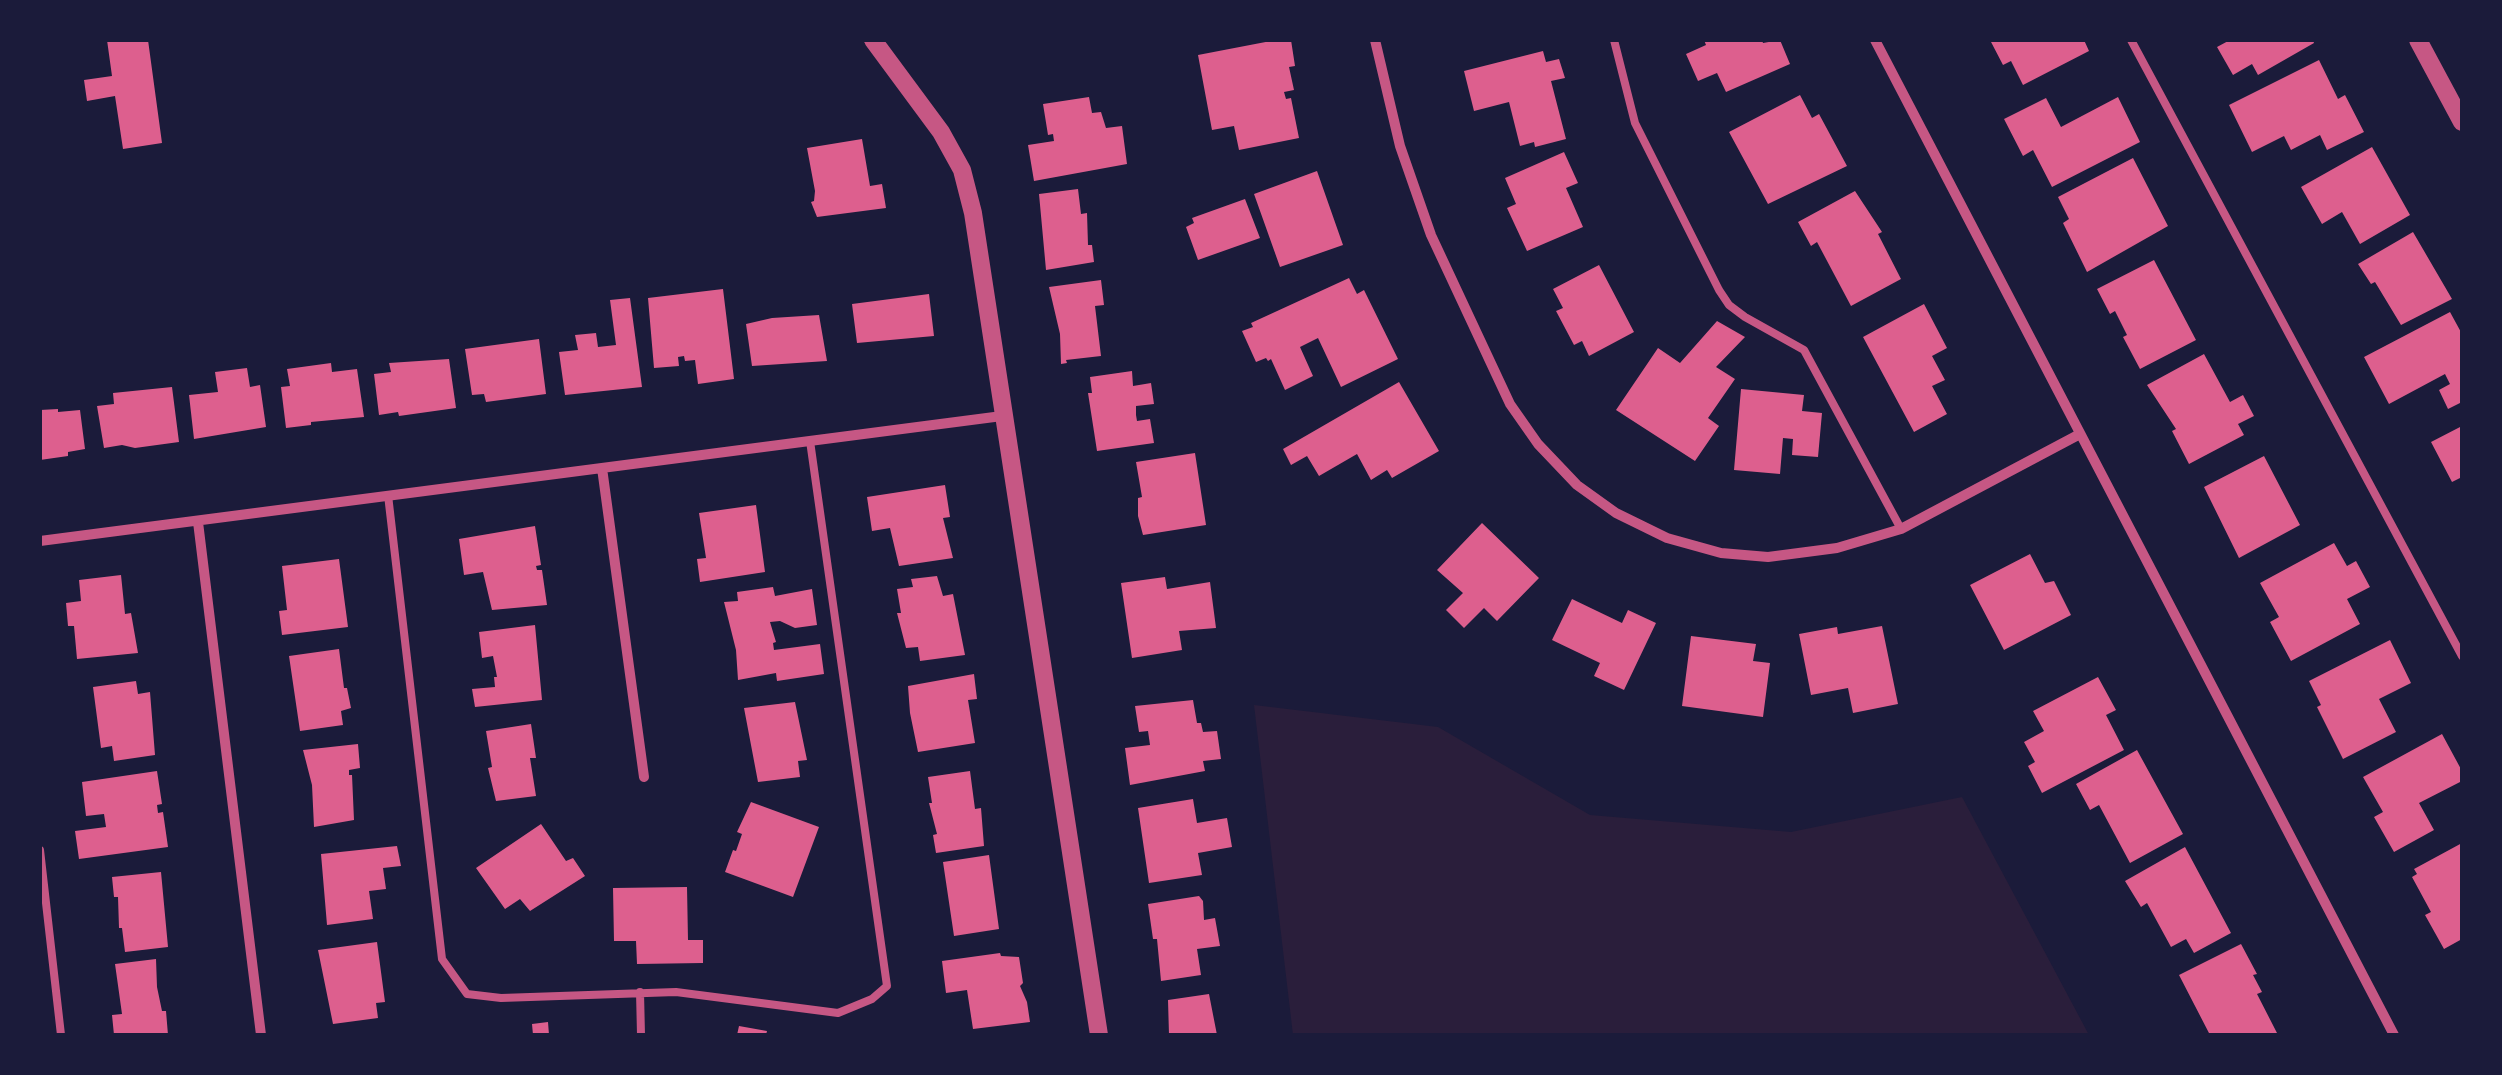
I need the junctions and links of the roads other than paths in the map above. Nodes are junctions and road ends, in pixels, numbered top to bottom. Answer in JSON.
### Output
{"nodes":[{"id":1,"x":872,"y":40,"type":"edge"},
{"id":2,"x":1376,"y":40,"type":"edge"},
{"id":3,"x":1614,"y":40,"type":"edge"},
{"id":4,"x":1875,"y":40,"type":"edge"},
{"id":5,"x":2131,"y":40,"type":"edge"},
{"id":6,"x":2418,"y":40,"type":"edge"},
{"id":7,"x":2462,"y":122,"type":"edge"},
{"id":8,"x":1002,"y":416,"type":"junction"},
{"id":9,"x":2080,"y":434,"type":"junction"},
{"id":10,"x":810,"y":440,"type":"junction"},
{"id":11,"x":602,"y":468,"type":"junction"},
{"id":12,"x":388,"y":494,"type":"junction"},
{"id":13,"x":198,"y":522,"type":"junction"},
{"id":14,"x":1901,"y":529,"type":"junction"},
{"id":15,"x":40,"y":542,"type":"edge"},
{"id":16,"x":2462,"y":656,"type":"edge"},
{"id":17,"x":644,"y":777,"type":"dead end"},
{"id":18,"x":40,"y":850,"type":"edge"},
{"id":19,"x":640,"y":992,"type":"junction"},
{"id":20,"x":61,"y":1035,"type":"edge"},
{"id":21,"x":262,"y":1035,"type":"edge"},
{"id":22,"x":641,"y":1035,"type":"edge"},
{"id":23,"x":1100,"y":1035,"type":"edge"},
{"id":24,"x":2394,"y":1035,"type":"edge"}],
"edges":[{"from":1,"to":8,"type":"street"},
{"from":2,"to":14,"type":"street"},
{"from":3,"to":14,"type":"lane"},
{"from":4,"to":9,"type":"street"},
{"from":5,"to":16,"type":"lane"},
{"from":6,"to":7,"type":"street"},
{"from":8,"to":10,"type":"street"},
{"from":8,"to":23,"type":"street"},
{"from":9,"to":14,"type":"street"},
{"from":9,"to":24,"type":"street"},
{"from":10,"to":11,"type":"street"},
{"from":10,"to":19,"type":"lane"},
{"from":11,"to":12,"type":"street"},
{"from":11,"to":17,"type":"street"},
{"from":12,"to":13,"type":"street"},
{"from":12,"to":19,"type":"lane"},
{"from":13,"to":15,"type":"street"},
{"from":13,"to":21,"type":"street"},
{"from":18,"to":20,"type":"lane"},
{"from":19,"to":22,"type":"lane"}]}
